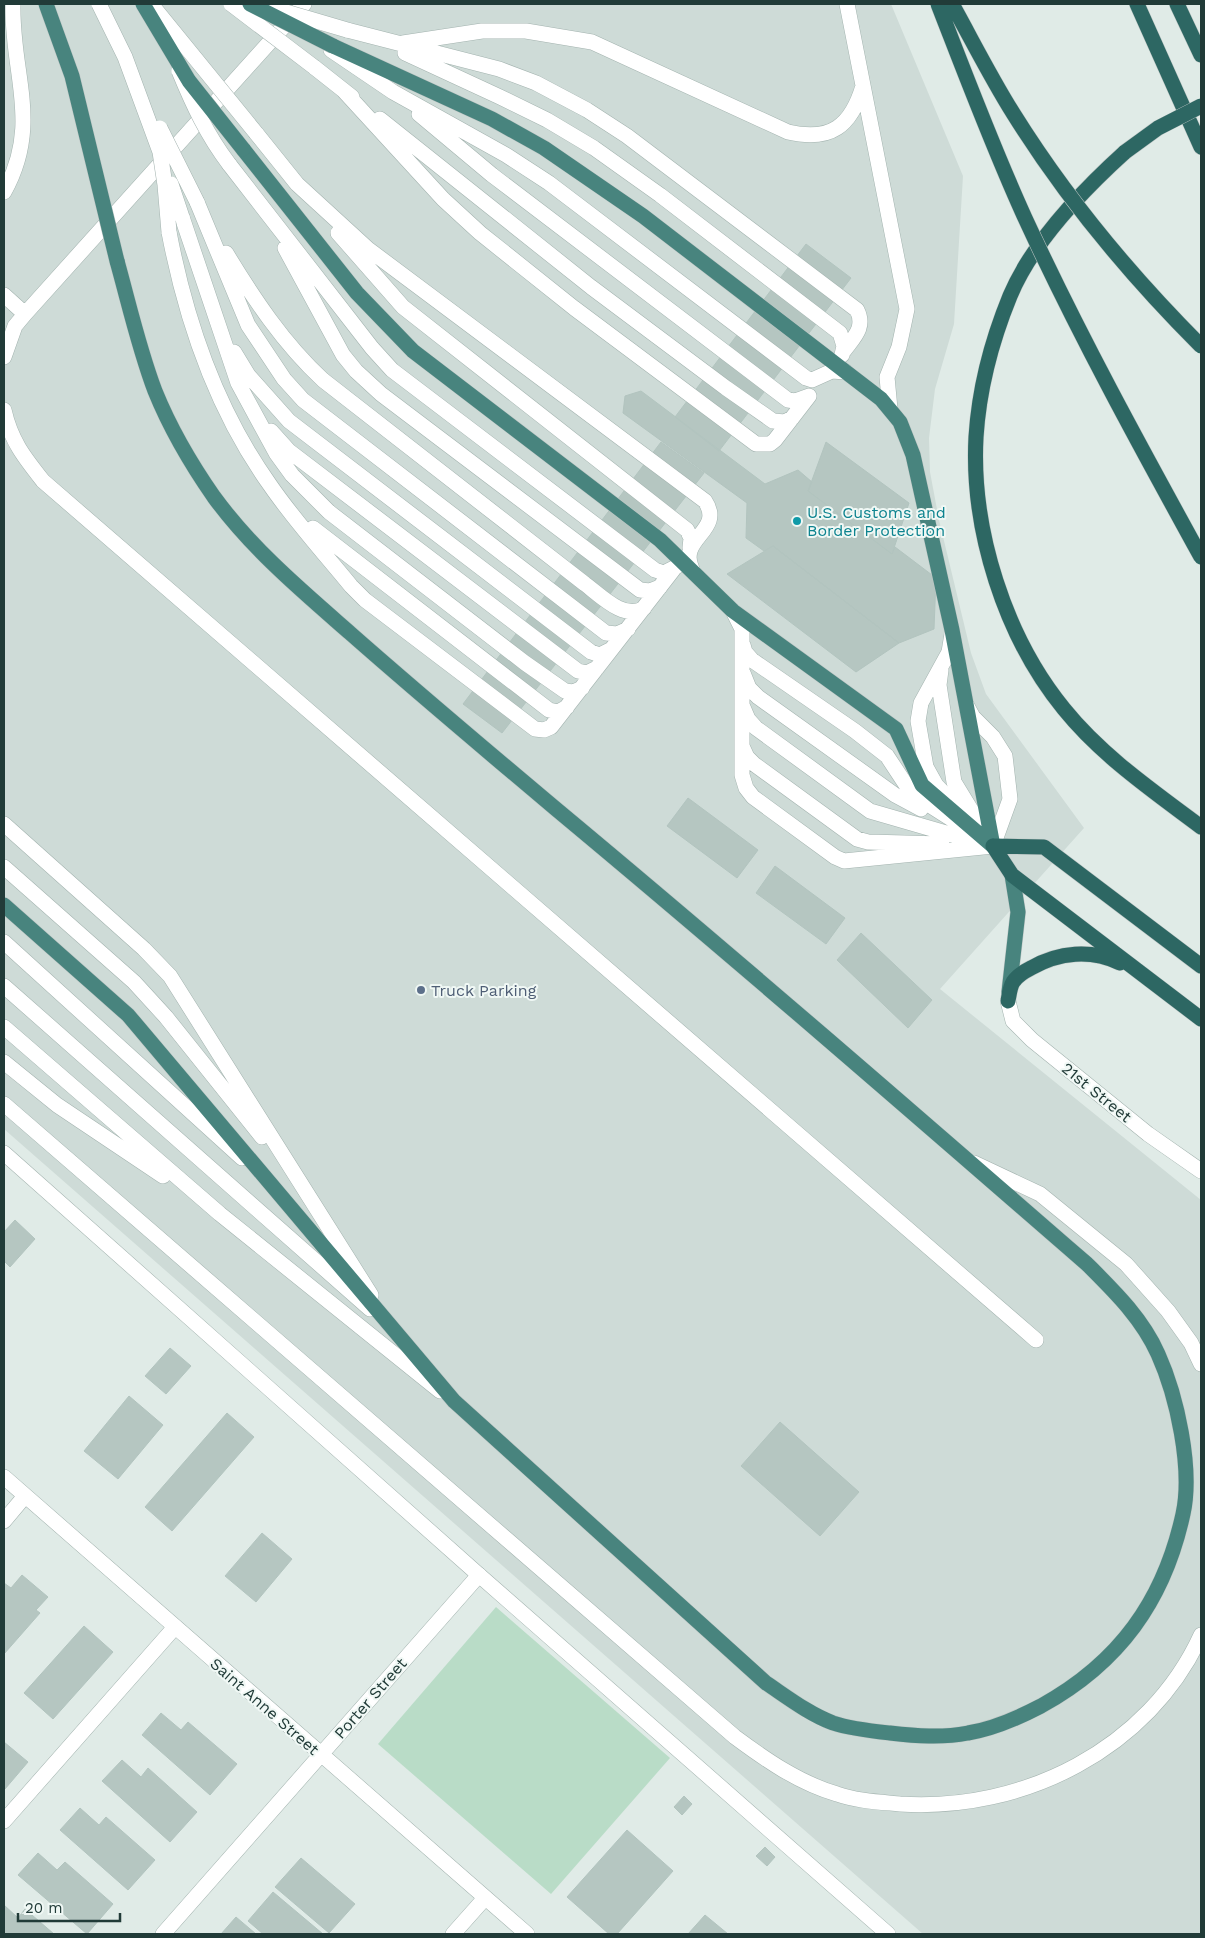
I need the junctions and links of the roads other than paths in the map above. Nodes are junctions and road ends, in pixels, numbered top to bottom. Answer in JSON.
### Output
{"nodes":[{"id":1,"x":14,"y":4,"type":"edge"},
{"id":2,"x":46,"y":4,"type":"edge"},
{"id":3,"x":99,"y":4,"type":"edge"},
{"id":4,"x":143,"y":4,"type":"edge"},
{"id":5,"x":151,"y":4,"type":"edge"},
{"id":6,"x":231,"y":4,"type":"edge"},
{"id":7,"x":250,"y":4,"type":"edge"},
{"id":8,"x":258,"y":4,"type":"edge"},
{"id":9,"x":304,"y":4,"type":"edge"},
{"id":10,"x":847,"y":4,"type":"edge"},
{"id":11,"x":938,"y":4,"type":"edge"},
{"id":12,"x":952,"y":4,"type":"edge"},
{"id":13,"x":1136,"y":4,"type":"edge"},
{"id":14,"x":1177,"y":4,"type":"edge"},
{"id":15,"x":367,"y":35,"type":"junction"},
{"id":16,"x":397,"y":44,"type":"junction"},
{"id":17,"x":331,"y":47,"type":"junction"},
{"id":18,"x":1201,"y":55,"type":"edge"},
{"id":19,"x":172,"y":56,"type":"junction"},
{"id":20,"x":126,"y":57,"type":"junction"},
{"id":21,"x":863,"y":86,"type":"junction"},
{"id":22,"x":344,"y":91,"type":"junction"},
{"id":23,"x":393,"y":92,"type":"junction"},
{"id":24,"x":1201,"y":106,"type":"edge"},
{"id":25,"x":1201,"y":147,"type":"edge"},
{"id":26,"x":160,"y":152,"type":"junction"},
{"id":27,"x":297,"y":184,"type":"junction"},
{"id":28,"x":4,"y":192,"type":"edge"},
{"id":29,"x":262,"y":208,"type":"junction"},
{"id":30,"x":208,"y":224,"type":"junction"},
{"id":31,"x":4,"y":295,"type":"edge"},
{"id":32,"x":214,"y":313,"type":"junction"},
{"id":33,"x":26,"y":314,"type":"junction"},
{"id":34,"x":1201,"y":346,"type":"edge"},
{"id":35,"x":842,"y":352,"type":"junction"},
{"id":36,"x":4,"y":357,"type":"edge"},
{"id":37,"x":846,"y":372,"type":"junction"},
{"id":38,"x":826,"y":374,"type":"junction"},
{"id":39,"x":238,"y":383,"type":"junction"},
{"id":40,"x":809,"y":396,"type":"junction"},
{"id":41,"x":890,"y":409,"type":"junction"},
{"id":42,"x":4,"y":410,"type":"edge"},
{"id":43,"x":792,"y":418,"type":"junction"},
{"id":44,"x":270,"y":485,"type":"junction"},
{"id":45,"x":690,"y":548,"type":"junction"},
{"id":46,"x":1201,"y":557,"type":"edge"},
{"id":47,"x":692,"y":569,"type":"junction"},
{"id":48,"x":673,"y":570,"type":"junction"},
{"id":49,"x":660,"y":587,"type":"junction"},
{"id":50,"x":644,"y":608,"type":"junction"},
{"id":51,"x":733,"y":611,"type":"junction"},
{"id":52,"x":628,"y":629,"type":"junction"},
{"id":53,"x":952,"y":630,"type":"junction"},
{"id":54,"x":742,"y":641,"type":"junction"},
{"id":55,"x":610,"y":650,"type":"junction"},
{"id":56,"x":943,"y":663,"type":"junction"},
{"id":57,"x":597,"y":668,"type":"junction"},
{"id":58,"x":742,"y":672,"type":"junction"},
{"id":59,"x":582,"y":688,"type":"junction"},
{"id":60,"x":741,"y":701,"type":"junction"},
{"id":61,"x":967,"y":706,"type":"junction"},
{"id":62,"x":567,"y":707,"type":"junction"},
{"id":63,"x":742,"y":745,"type":"junction"},
{"id":64,"x":4,"y":824,"type":"edge"},
{"id":65,"x":1201,"y":827,"type":"edge"},
{"id":66,"x":993,"y":846,"type":"junction"},
{"id":67,"x":4,"y":867,"type":"edge"},
{"id":68,"x":1012,"y":874,"type":"junction"},
{"id":69,"x":4,"y":905,"type":"edge"},
{"id":70,"x":4,"y":942,"type":"edge"},
{"id":71,"x":1201,"y":966,"type":"edge"},
{"id":72,"x":4,"y":986,"type":"edge"},
{"id":73,"x":1161,"y":987,"type":"junction"},
{"id":74,"x":1008,"y":1001,"type":"junction"},
{"id":75,"x":1201,"y":1018,"type":"edge"},
{"id":76,"x":4,"y":1027,"type":"edge"},
{"id":77,"x":4,"y":1062,"type":"edge"},
{"id":78,"x":4,"y":1104,"type":"edge"},
{"id":79,"x":4,"y":1153,"type":"edge"},
{"id":80,"x":968,"y":1161,"type":"junction"},
{"id":81,"x":1201,"y":1171,"type":"edge"},
{"id":82,"x":269,"y":1182,"type":"junction"},
{"id":83,"x":303,"y":1188,"type":"junction"},
{"id":84,"x":220,"y":1214,"type":"junction"},
{"id":85,"x":392,"y":1328,"type":"junction"},
{"id":86,"x":1036,"y":1340,"type":"dead end"},
{"id":87,"x":1201,"y":1364,"type":"edge"},
{"id":88,"x":454,"y":1402,"type":"junction"},
{"id":89,"x":4,"y":1477,"type":"edge"},
{"id":90,"x":26,"y":1496,"type":"junction"},
{"id":91,"x":4,"y":1521,"type":"edge"},
{"id":92,"x":479,"y":1575,"type":"junction"},
{"id":93,"x":175,"y":1627,"type":"junction"},
{"id":94,"x":1201,"y":1635,"type":"edge"},
{"id":95,"x":321,"y":1754,"type":"junction"},
{"id":96,"x":4,"y":1821,"type":"edge"},
{"id":97,"x":485,"y":1898,"type":"junction"},
{"id":98,"x":162,"y":1934,"type":"edge"},
{"id":99,"x":453,"y":1934,"type":"edge"},
{"id":100,"x":527,"y":1934,"type":"edge"},
{"id":101,"x":888,"y":1934,"type":"edge"}],
"edges":[{"from":1,"to":28,"type":"street"},
{"from":2,"to":80,"type":"highway","bridge":true},
{"from":3,"to":20,"type":"street","bridge":true},
{"from":4,"to":19,"type":"highway","bridge":true},
{"from":5,"to":27,"type":"street","bridge":true},
{"from":6,"to":22,"type":"street","bridge":true},
{"from":7,"to":17,"type":"highway","bridge":true},
{"from":8,"to":15,"type":"street","bridge":true},
{"from":9,"to":33,"type":"street"},
{"from":10,"to":21,"type":"street"},
{"from":11,"to":46,"type":"highway","bridge":true},
{"from":12,"to":34,"type":"highway","bridge":true},
{"from":13,"to":25,"type":"highway"},
{"from":14,"to":18,"type":"highway"},
{"from":15,"to":16,"type":"street"},
{"from":15,"to":35,"type":"street"},
{"from":16,"to":21,"type":"street"},
{"from":16,"to":35,"type":"street"},
{"from":17,"to":23,"type":"street"},
{"from":17,"to":37,"type":"highway"},
{"from":19,"to":29,"type":"street","bridge":true},
{"from":19,"to":47,"type":"highway","bridge":true},
{"from":20,"to":26,"type":"street","bridge":true},
{"from":20,"to":30,"type":"street","bridge":true},
{"from":21,"to":41,"type":"street"},
{"from":22,"to":43,"type":"street"},
{"from":22,"to":43,"type":"street"},
{"from":23,"to":38,"type":"street"},
{"from":23,"to":40,"type":"street"},
{"from":24,"to":65,"type":"highway","bridge":true},
{"from":26,"to":32,"type":"street","bridge":true},
{"from":26,"to":44,"type":"street","bridge":true},
{"from":27,"to":45,"type":"street"},
{"from":27,"to":45,"type":"street"},
{"from":29,"to":48,"type":"street"},
{"from":29,"to":49,"type":"street"},
{"from":30,"to":50,"type":"street"},
{"from":30,"to":52,"type":"street"},
{"from":31,"to":33,"type":"street"},
{"from":32,"to":39,"type":"street"},
{"from":32,"to":55,"type":"street"},
{"from":33,"to":36,"type":"street"},
{"from":35,"to":37,"type":"street"},
{"from":37,"to":38,"type":"street"},
{"from":37,"to":41,"type":"highway"},
{"from":38,"to":40,"type":"street"},
{"from":39,"to":57,"type":"street"},
{"from":39,"to":59,"type":"street"},
{"from":40,"to":43,"type":"street"},
{"from":41,"to":53,"type":"highway"},
{"from":42,"to":86,"type":"street"},
{"from":44,"to":62,"type":"street"},
{"from":44,"to":62,"type":"street"},
{"from":45,"to":47,"type":"street"},
{"from":47,"to":48,"type":"street"},
{"from":47,"to":51,"type":"highway"},
{"from":48,"to":49,"type":"street"},
{"from":49,"to":50,"type":"street"},
{"from":50,"to":52,"type":"street"},
{"from":51,"to":54,"type":"street"},
{"from":51,"to":66,"type":"highway"},
{"from":52,"to":55,"type":"street"},
{"from":53,"to":56,"type":"street"},
{"from":53,"to":61,"type":"highway"},
{"from":54,"to":58,"type":"street"},
{"from":54,"to":66,"type":"street"},
{"from":55,"to":57,"type":"street"},
{"from":56,"to":66,"type":"street"},
{"from":56,"to":66,"type":"street"},
{"from":57,"to":59,"type":"street"},
{"from":58,"to":60,"type":"street"},
{"from":58,"to":66,"type":"street"},
{"from":59,"to":62,"type":"street"},
{"from":60,"to":63,"type":"street"},
{"from":60,"to":66,"type":"street"},
{"from":61,"to":66,"type":"highway"},
{"from":61,"to":66,"type":"street"},
{"from":63,"to":66,"type":"street"},
{"from":63,"to":66,"type":"street"},
{"from":64,"to":83,"type":"street"},
{"from":66,"to":68,"type":"highway"},
{"from":66,"to":71,"type":"highway"},
{"from":67,"to":83,"type":"street"},
{"from":68,"to":73,"type":"highway"},
{"from":68,"to":74,"type":"highway"},
{"from":69,"to":82,"type":"highway"},
{"from":70,"to":82,"type":"street"},
{"from":72,"to":85,"type":"street"},
{"from":73,"to":74,"type":"highway"},
{"from":73,"to":75,"type":"highway"},
{"from":74,"to":81,"type":"street","name":"21st Street"},
{"from":76,"to":84,"type":"street"},
{"from":77,"to":84,"type":"street"},
{"from":78,"to":94,"type":"street"},
{"from":79,"to":92,"type":"street"},
{"from":80,"to":87,"type":"street"},
{"from":80,"to":88,"type":"highway"},
{"from":82,"to":85,"type":"highway"},
{"from":83,"to":85,"type":"street"},
{"from":84,"to":88,"type":"street"},
{"from":85,"to":88,"type":"highway"},
{"from":89,"to":90,"type":"street","name":"Saint Anne Street"},
{"from":90,"to":91,"type":"street"},
{"from":90,"to":93,"type":"street","name":"Saint Anne Street"},
{"from":92,"to":95,"type":"street","name":"Porter Street"},
{"from":92,"to":101,"type":"street"},
{"from":93,"to":95,"type":"street","name":"Saint Anne Street"},
{"from":93,"to":96,"type":"street"},
{"from":95,"to":97,"type":"street","name":"Saint Anne Street"},
{"from":95,"to":98,"type":"street","name":"Porter Street"},
{"from":97,"to":99,"type":"street"},
{"from":97,"to":100,"type":"street","name":"Saint Anne Street"}]}
